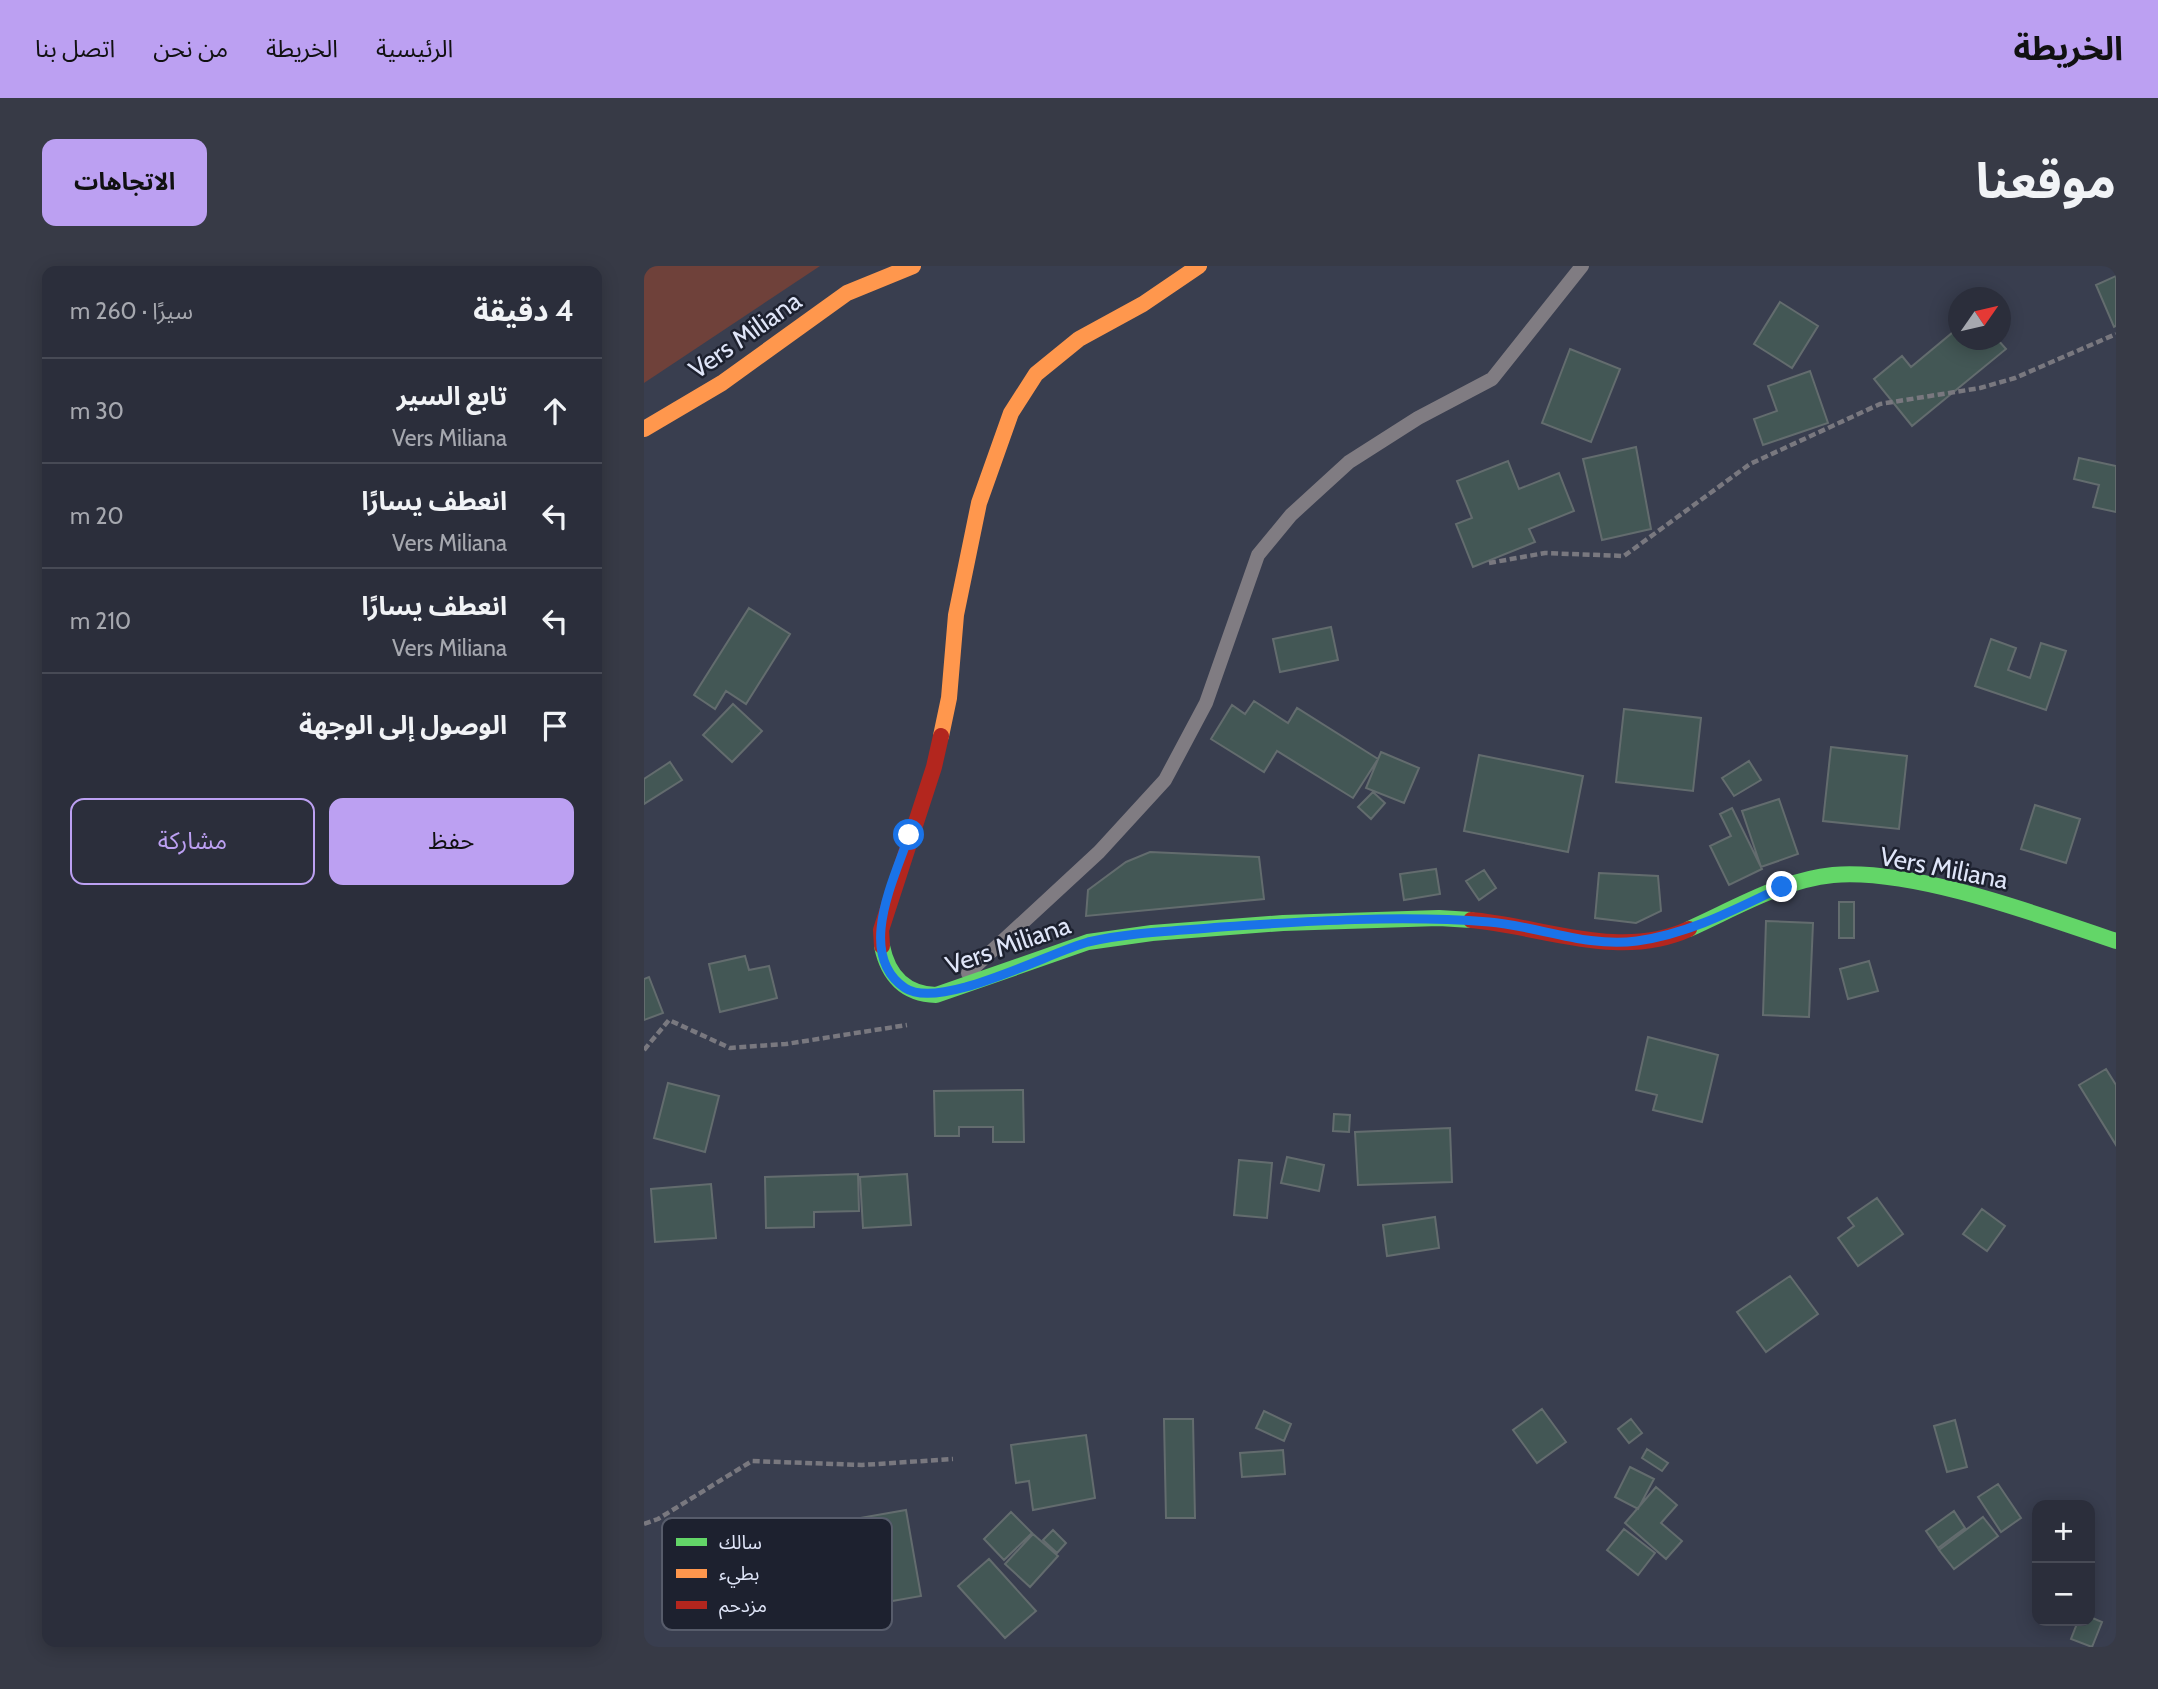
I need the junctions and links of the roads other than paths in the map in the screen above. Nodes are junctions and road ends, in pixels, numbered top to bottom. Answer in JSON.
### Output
{"nodes":[{"id":1,"x":913,"y":266,"type":"edge"},
{"id":2,"x":1199,"y":266,"type":"edge"},
{"id":3,"x":1582,"y":266,"type":"edge"},
{"id":4,"x":644,"y":429,"type":"edge"},
{"id":5,"x":2116,"y":941,"type":"edge"},
{"id":6,"x":949,"y":991,"type":"junction"}],
"edges":[{"from":1,"to":4,"type":"main road","name":"Vers Miliana"},
{"from":2,"to":6,"type":"main road","name":"Vers Miliana"},
{"from":3,"to":6,"type":"lane"},
{"from":5,"to":6,"type":"main road","name":"Vers Miliana"}]}
